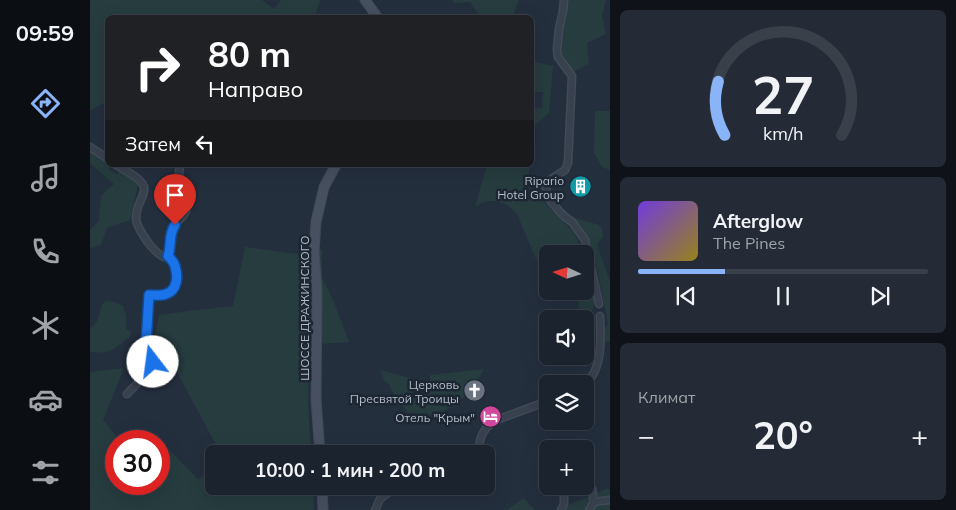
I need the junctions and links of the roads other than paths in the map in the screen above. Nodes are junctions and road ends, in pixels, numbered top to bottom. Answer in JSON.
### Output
{"nodes":[{"id":1,"x":365,"y":0,"type":"edge"},
{"id":2,"x":564,"y":0,"type":"edge"},
{"id":3,"x":376,"y":15,"type":"edge"},
{"id":4,"x":90,"y":147,"type":"edge"},
{"id":5,"x":105,"y":157,"type":"edge"},
{"id":6,"x":119,"y":167,"type":"edge"},
{"id":7,"x":180,"y":167,"type":"edge"},
{"id":8,"x":335,"y":167,"type":"edge"},
{"id":9,"x":168,"y":256,"type":"junction"},
{"id":10,"x":599,"y":304,"type":"dead end"},
{"id":11,"x":600,"y":316,"type":"dead end"},
{"id":12,"x":593,"y":375,"type":"edge"},
{"id":13,"x":126,"y":394,"type":"dead end"},
{"id":14,"x":539,"y":404,"type":"edge"},
{"id":15,"x":319,"y":445,"type":"edge"},
{"id":16,"x":479,"y":445,"type":"edge"},
{"id":17,"x":322,"y":495,"type":"edge"},
{"id":18,"x":385,"y":495,"type":"edge"},
{"id":19,"x":564,"y":495,"type":"edge"},
{"id":20,"x":593,"y":495,"type":"edge"},
{"id":21,"x":610,"y":500,"type":"edge"},
{"id":22,"x":594,"y":502,"type":"junction"},
{"id":23,"x":323,"y":510,"type":"edge"},
{"id":24,"x":375,"y":510,"type":"edge"},
{"id":25,"x":561,"y":510,"type":"edge"},
{"id":26,"x":589,"y":510,"type":"edge"}],
"edges":[{"from":1,"to":3,"type":"main road"},
{"from":2,"to":10,"type":"street"},
{"from":4,"to":5,"type":"street"},
{"from":6,"to":9,"type":"street"},
{"from":7,"to":9,"type":"street"},
{"from":8,"to":15,"type":"main road","name":"ШОССЕ ДРАЖИНСКОГО"},
{"from":9,"to":13,"type":"street"},
{"from":11,"to":12,"type":"street"},
{"from":14,"to":16,"type":"street"},
{"from":17,"to":23,"type":"main road"},
{"from":18,"to":24,"type":"street"},
{"from":19,"to":25,"type":"street"},
{"from":20,"to":22,"type":"street"},
{"from":21,"to":22,"type":"street"},
{"from":22,"to":26,"type":"street"}]}
